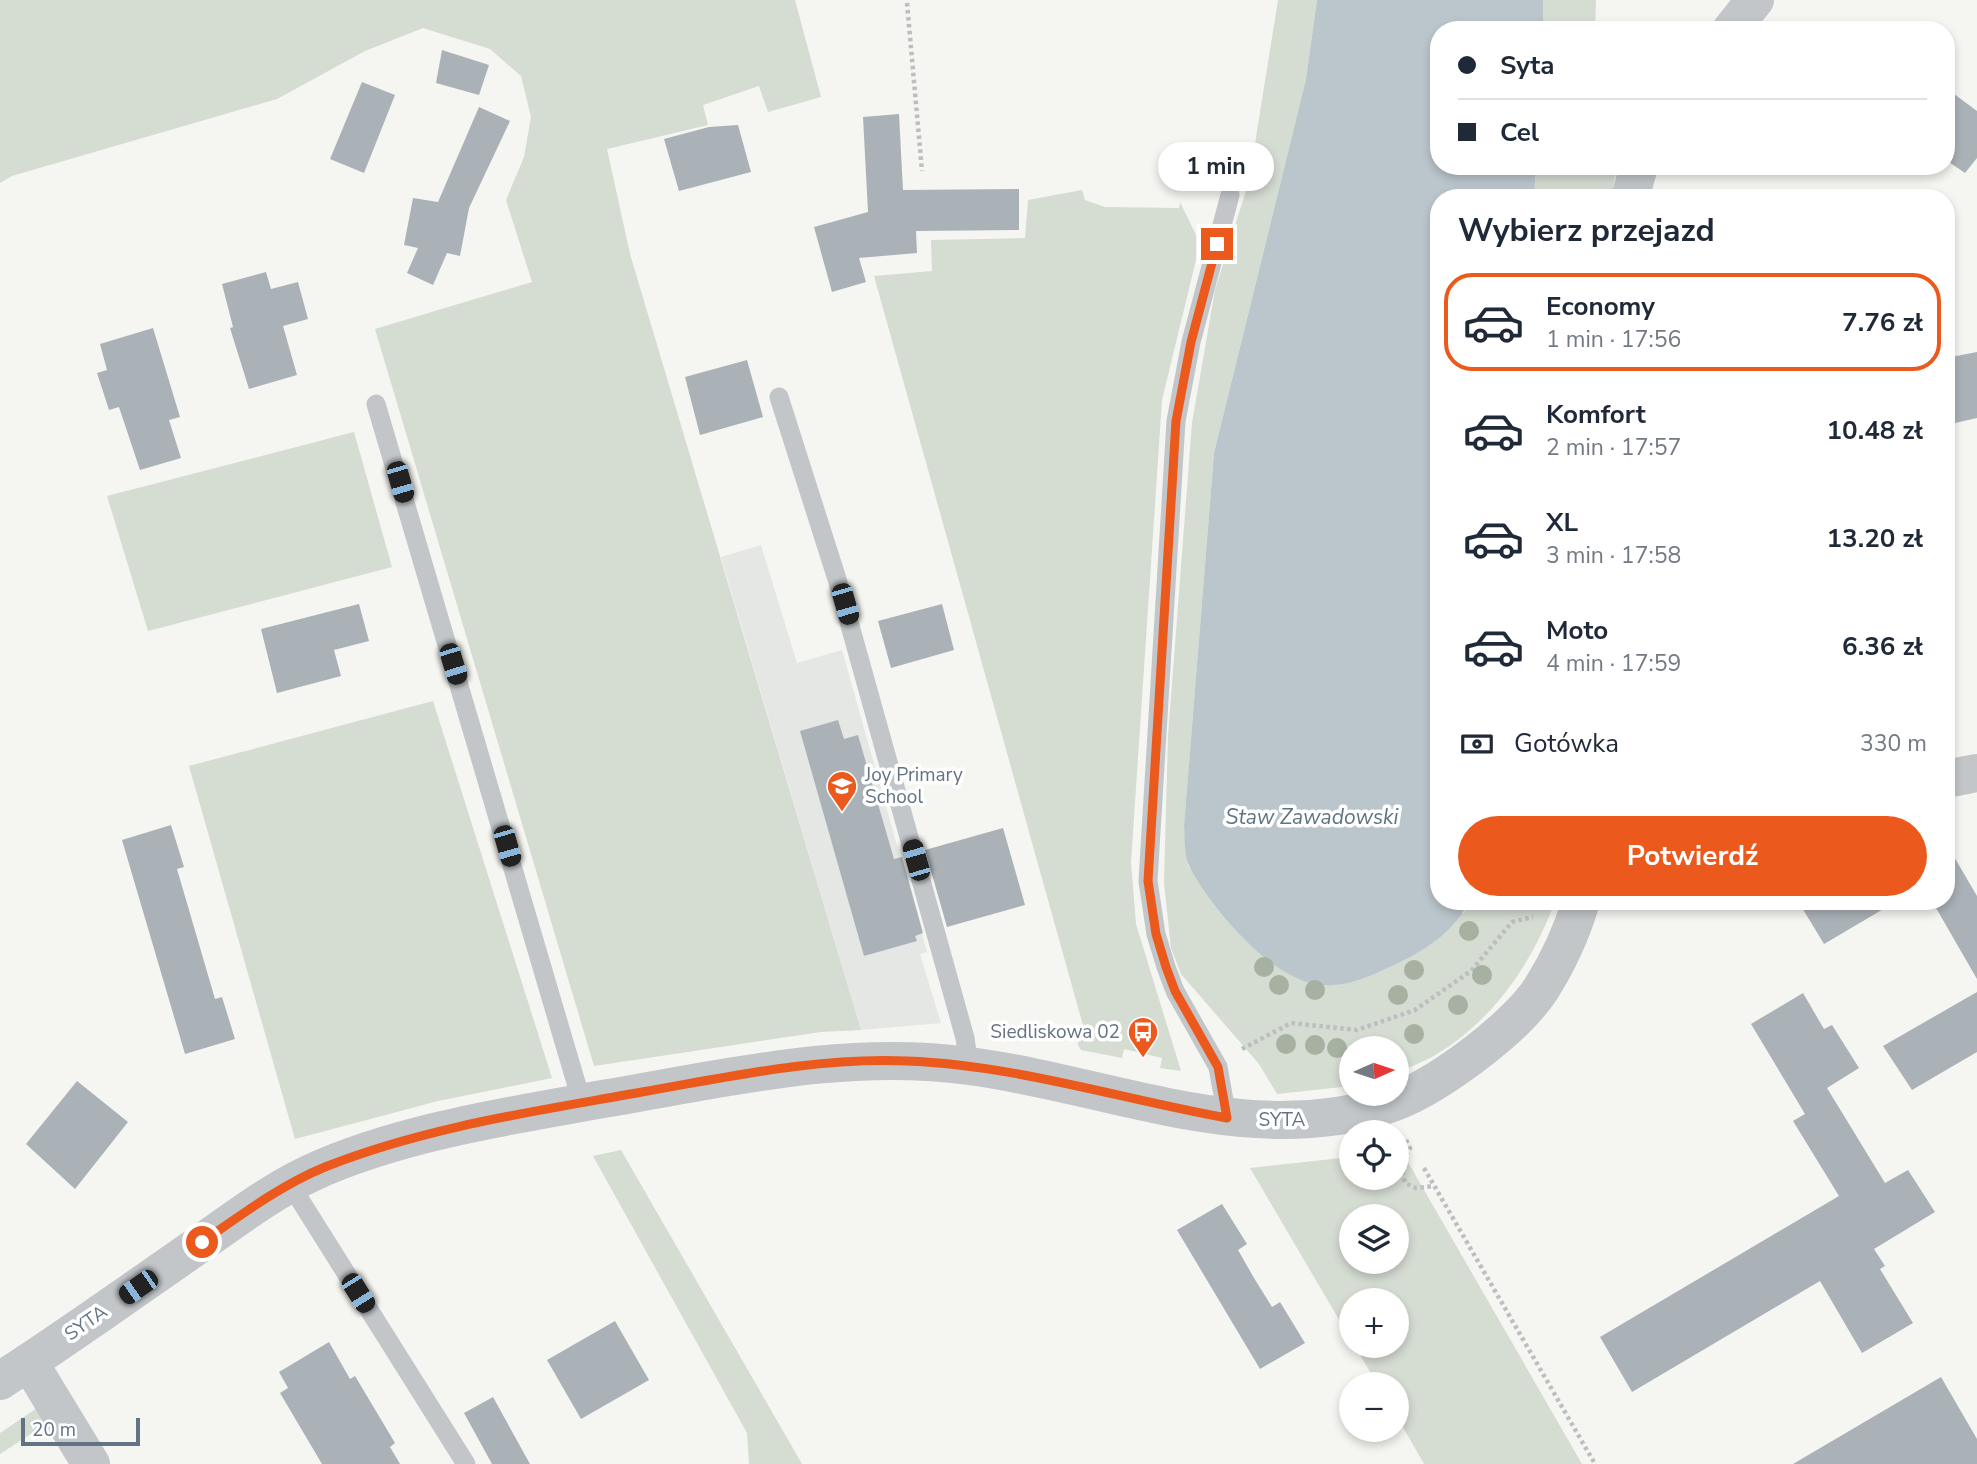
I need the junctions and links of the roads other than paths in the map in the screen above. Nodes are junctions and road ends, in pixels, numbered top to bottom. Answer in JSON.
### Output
{"nodes":[{"id":1,"x":1755,"y":0,"type":"edge"},
{"id":2,"x":1738,"y":21,"type":"edge"},
{"id":3,"x":1230,"y":195,"type":"dead end"},
{"id":4,"x":779,"y":397,"type":"dead end"},
{"id":5,"x":376,"y":404,"type":"dead end"},
{"id":6,"x":1977,"y":773,"type":"edge"},
{"id":7,"x":1955,"y":777,"type":"edge"},
{"id":8,"x":1578,"y":910,"type":"edge"},
{"id":9,"x":969,"y":1066,"type":"junction"},
{"id":10,"x":582,"y":1103,"type":"junction"},
{"id":11,"x":1227,"y":1118,"type":"junction"},
{"id":12,"x":290,"y":1184,"type":"junction"},
{"id":13,"x":15,"y":1372,"type":"edge"},
{"id":14,"x":91,"y":1464,"type":"edge"},
{"id":15,"x":466,"y":1464,"type":"edge"}],
"edges":[{"from":1,"to":2,"type":"street"},
{"from":3,"to":11,"type":"lane"},
{"from":4,"to":9,"type":"lane"},
{"from":5,"to":10,"type":"lane"},
{"from":6,"to":7,"type":"street"},
{"from":8,"to":11,"type":"street","name":"SYTA"},
{"from":9,"to":10,"type":"street","name":"SYTA"},
{"from":9,"to":11,"type":"street","name":"SYTA"},
{"from":10,"to":12,"type":"street","name":"SYTA"},
{"from":12,"to":13,"type":"street","name":"SYTA"},
{"from":12,"to":15,"type":"lane"},
{"from":13,"to":14,"type":"street"}]}
